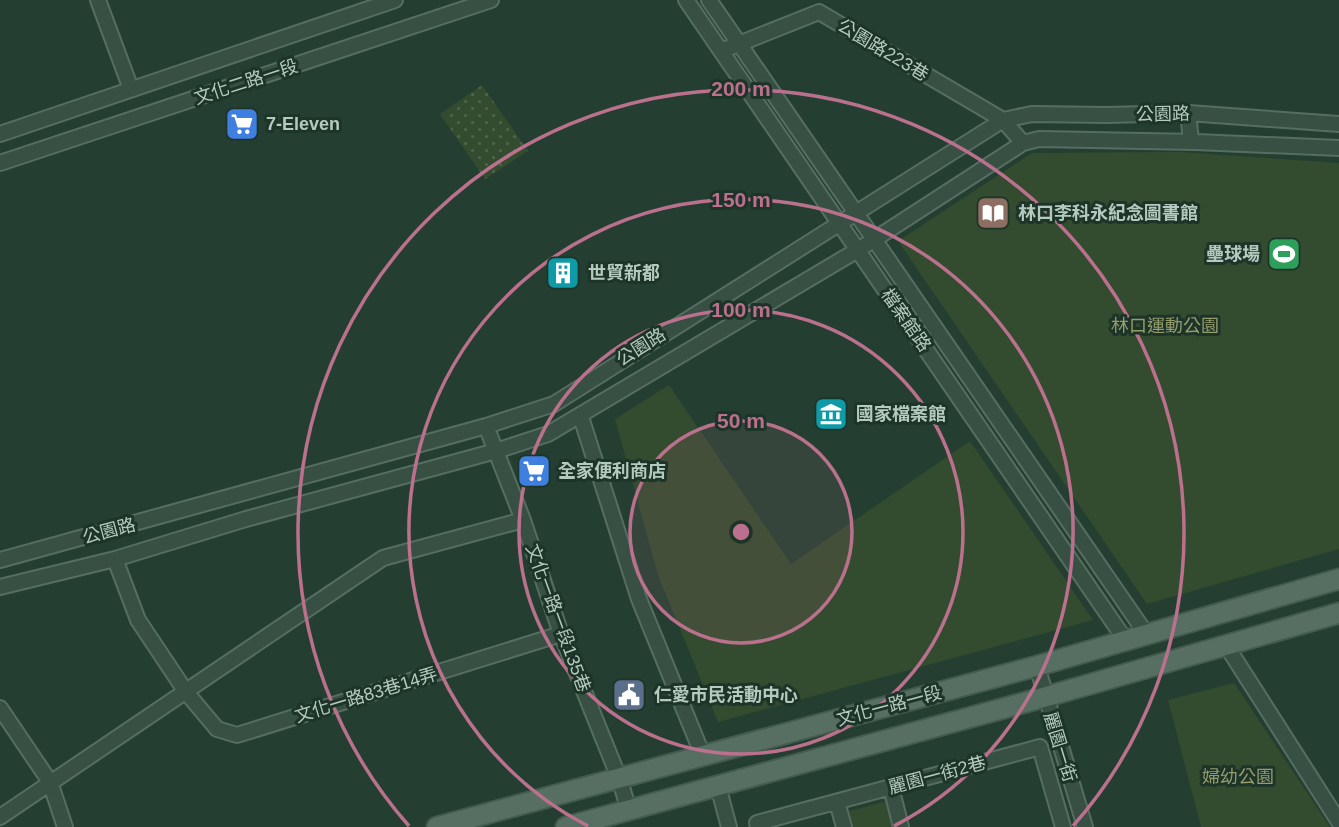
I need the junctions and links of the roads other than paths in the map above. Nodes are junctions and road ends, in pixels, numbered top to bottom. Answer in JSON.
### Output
{"nodes":[{"id":1,"x":98,"y":0,"type":"edge"},
{"id":2,"x":393,"y":0,"type":"edge"},
{"id":3,"x":491,"y":0,"type":"edge"},
{"id":4,"x":685,"y":0,"type":"edge"},
{"id":5,"x":709,"y":0,"type":"edge"},
{"id":6,"x":740,"y":43,"type":"junction"},
{"id":7,"x":721,"y":51,"type":"junction"},
{"id":8,"x":131,"y":89,"type":"junction"},
{"id":9,"x":1188,"y":113,"type":"junction"},
{"id":10,"x":1003,"y":120,"type":"junction"},
{"id":11,"x":1339,"y":124,"type":"edge"},
{"id":12,"x":0,"y":134,"type":"edge"},
{"id":13,"x":1191,"y":142,"type":"junction"},
{"id":14,"x":1023,"y":143,"type":"junction"},
{"id":15,"x":1339,"y":148,"type":"edge"},
{"id":16,"x":0,"y":163,"type":"edge"},
{"id":17,"x":856,"y":211,"type":"junction"},
{"id":18,"x":838,"y":222,"type":"junction"},
{"id":19,"x":875,"y":240,"type":"junction"},
{"id":20,"x":858,"y":251,"type":"junction"},
{"id":21,"x":554,"y":404,"type":"junction"},
{"id":22,"x":581,"y":416,"type":"junction"},
{"id":23,"x":486,"y":426,"type":"junction"},
{"id":24,"x":562,"y":428,"type":"junction"},
{"id":25,"x":496,"y":451,"type":"junction"},
{"id":26,"x":228,"y":498,"type":"junction"},
{"id":27,"x":523,"y":520,"type":"junction"},
{"id":28,"x":236,"y":523,"type":"junction"},
{"id":29,"x":115,"y":559,"type":"junction"},
{"id":30,"x":0,"y":560,"type":"edge"},
{"id":31,"x":1339,"y":579,"type":"edge"},
{"id":32,"x":0,"y":587,"type":"edge"},
{"id":33,"x":1339,"y":613,"type":"edge"},
{"id":34,"x":561,"y":634,"type":"junction"},
{"id":35,"x":1147,"y":635,"type":"junction"},
{"id":36,"x":1126,"y":641,"type":"junction"},
{"id":37,"x":1226,"y":645,"type":"junction"},
{"id":38,"x":1037,"y":666,"type":"junction"},
{"id":39,"x":187,"y":692,"type":"junction"},
{"id":40,"x":1045,"y":697,"type":"junction"},
{"id":41,"x":0,"y":708,"type":"edge"},
{"id":42,"x":704,"y":756,"type":"junction"},
{"id":43,"x":619,"y":778,"type":"junction"},
{"id":44,"x":50,"y":782,"type":"junction"},
{"id":45,"x":718,"y":786,"type":"junction"},
{"id":46,"x":891,"y":787,"type":"junction"},
{"id":47,"x":837,"y":802,"type":"junction"},
{"id":48,"x":629,"y":810,"type":"junction"},
{"id":49,"x":0,"y":817,"type":"edge"},
{"id":50,"x":477,"y":822,"type":"edge"},
{"id":51,"x":1339,"y":822,"type":"edge"},
{"id":52,"x":65,"y":827,"type":"edge"},
{"id":53,"x":437,"y":827,"type":"edge"},
{"id":54,"x":566,"y":827,"type":"edge"},
{"id":55,"x":729,"y":827,"type":"edge"},
{"id":56,"x":758,"y":827,"type":"edge"},
{"id":57,"x":844,"y":827,"type":"edge"},
{"id":58,"x":901,"y":827,"type":"edge"},
{"id":59,"x":1063,"y":827,"type":"edge"},
{"id":60,"x":1085,"y":827,"type":"edge"}],
"edges":[{"from":1,"to":8,"type":"street"},
{"from":2,"to":8,"type":"street","name":"文化二路一段"},
{"from":3,"to":16,"type":"street","name":"文化二路一段"},
{"from":4,"to":7,"type":"street","name":"檔案館路"},
{"from":5,"to":6,"type":"street","name":"檔案館路"},
{"from":6,"to":7,"type":"street","name":"公園路223巷"},
{"from":6,"to":10,"type":"street","name":"公園路223巷"},
{"from":6,"to":17,"type":"street","name":"檔案館路"},
{"from":7,"to":18,"type":"street","name":"檔案館路"},
{"from":8,"to":12,"type":"street","name":"文化二路一段"},
{"from":9,"to":10,"type":"street","name":"公園路"},
{"from":9,"to":11,"type":"street","name":"公園路"},
{"from":9,"to":13,"type":"street"},
{"from":10,"to":14,"type":"street"},
{"from":10,"to":17,"type":"street","name":"公園路"},
{"from":13,"to":14,"type":"street","name":"公園路"},
{"from":13,"to":15,"type":"street","name":"公園路"},
{"from":14,"to":19,"type":"street","name":"公園路"},
{"from":17,"to":18,"type":"street","name":"公園路"},
{"from":17,"to":19,"type":"street","name":"檔案館路"},
{"from":18,"to":20,"type":"street","name":"檔案館路"},
{"from":18,"to":21,"type":"street","name":"公園路"},
{"from":19,"to":20,"type":"street","name":"公園路"},
{"from":19,"to":35,"type":"street","name":"檔案館路"},
{"from":20,"to":22,"type":"street","name":"公園路"},
{"from":20,"to":36,"type":"street","name":"檔案館路"},
{"from":21,"to":23,"type":"street","name":"公園路"},
{"from":21,"to":24,"type":"street"},
{"from":22,"to":24,"type":"street","name":"公園路"},
{"from":22,"to":42,"type":"street"},
{"from":23,"to":25,"type":"street","name":"文化一路一段135巷"},
{"from":23,"to":26,"type":"street","name":"公園路"},
{"from":24,"to":25,"type":"street","name":"公園路"},
{"from":25,"to":27,"type":"street","name":"文化一路一段135巷"},
{"from":25,"to":28,"type":"street","name":"公園路"},
{"from":26,"to":28,"type":"street"},
{"from":26,"to":30,"type":"street","name":"公園路"},
{"from":27,"to":34,"type":"street","name":"文化一路一段135巷"},
{"from":27,"to":39,"type":"street"},
{"from":28,"to":29,"type":"street","name":"公園路"},
{"from":29,"to":32,"type":"street","name":"公園路"},
{"from":29,"to":39,"type":"street","name":"文化一路83巷14弄"},
{"from":31,"to":35,"type":"main road","name":"文化一路一段"},
{"from":33,"to":37,"type":"main road","name":"文化一路一段"},
{"from":34,"to":39,"type":"street","name":"文化一路83巷14弄"},
{"from":34,"to":43,"type":"street","name":"文化一路一段135巷"},
{"from":35,"to":36,"type":"main road","name":"文化一路一段"},
{"from":36,"to":38,"type":"main road","name":"文化一路一段"},
{"from":37,"to":40,"type":"main road","name":"文化一路一段"},
{"from":37,"to":51,"type":"street"},
{"from":38,"to":40,"type":"street","name":"麗園一街"},
{"from":38,"to":42,"type":"main road","name":"文化一路一段"},
{"from":39,"to":44,"type":"street"},
{"from":40,"to":45,"type":"main road","name":"文化一路一段"},
{"from":40,"to":60,"type":"street","name":"麗園一街"},
{"from":41,"to":44,"type":"street"},
{"from":42,"to":43,"type":"main road","name":"文化一路一段"},
{"from":43,"to":48,"type":"street","name":"文化一路一段135巷"},
{"from":43,"to":50,"type":"main road","name":"文化一路一段"},
{"from":44,"to":49,"type":"street"},
{"from":44,"to":52,"type":"street"},
{"from":45,"to":48,"type":"main road","name":"文化一路一段"},
{"from":45,"to":55,"type":"street"},
{"from":46,"to":47,"type":"street","name":"麗園一街2巷"},
{"from":46,"to":58,"type":"street"},
{"from":46,"to":59,"type":"street","name":"麗園一街2巷"},
{"from":47,"to":56,"type":"street","name":"麗園一街2巷"},
{"from":47,"to":57,"type":"street"},
{"from":48,"to":54,"type":"main road","name":"文化一路一段"},
{"from":50,"to":53,"type":"main road","name":"文化一路一段"}]}
